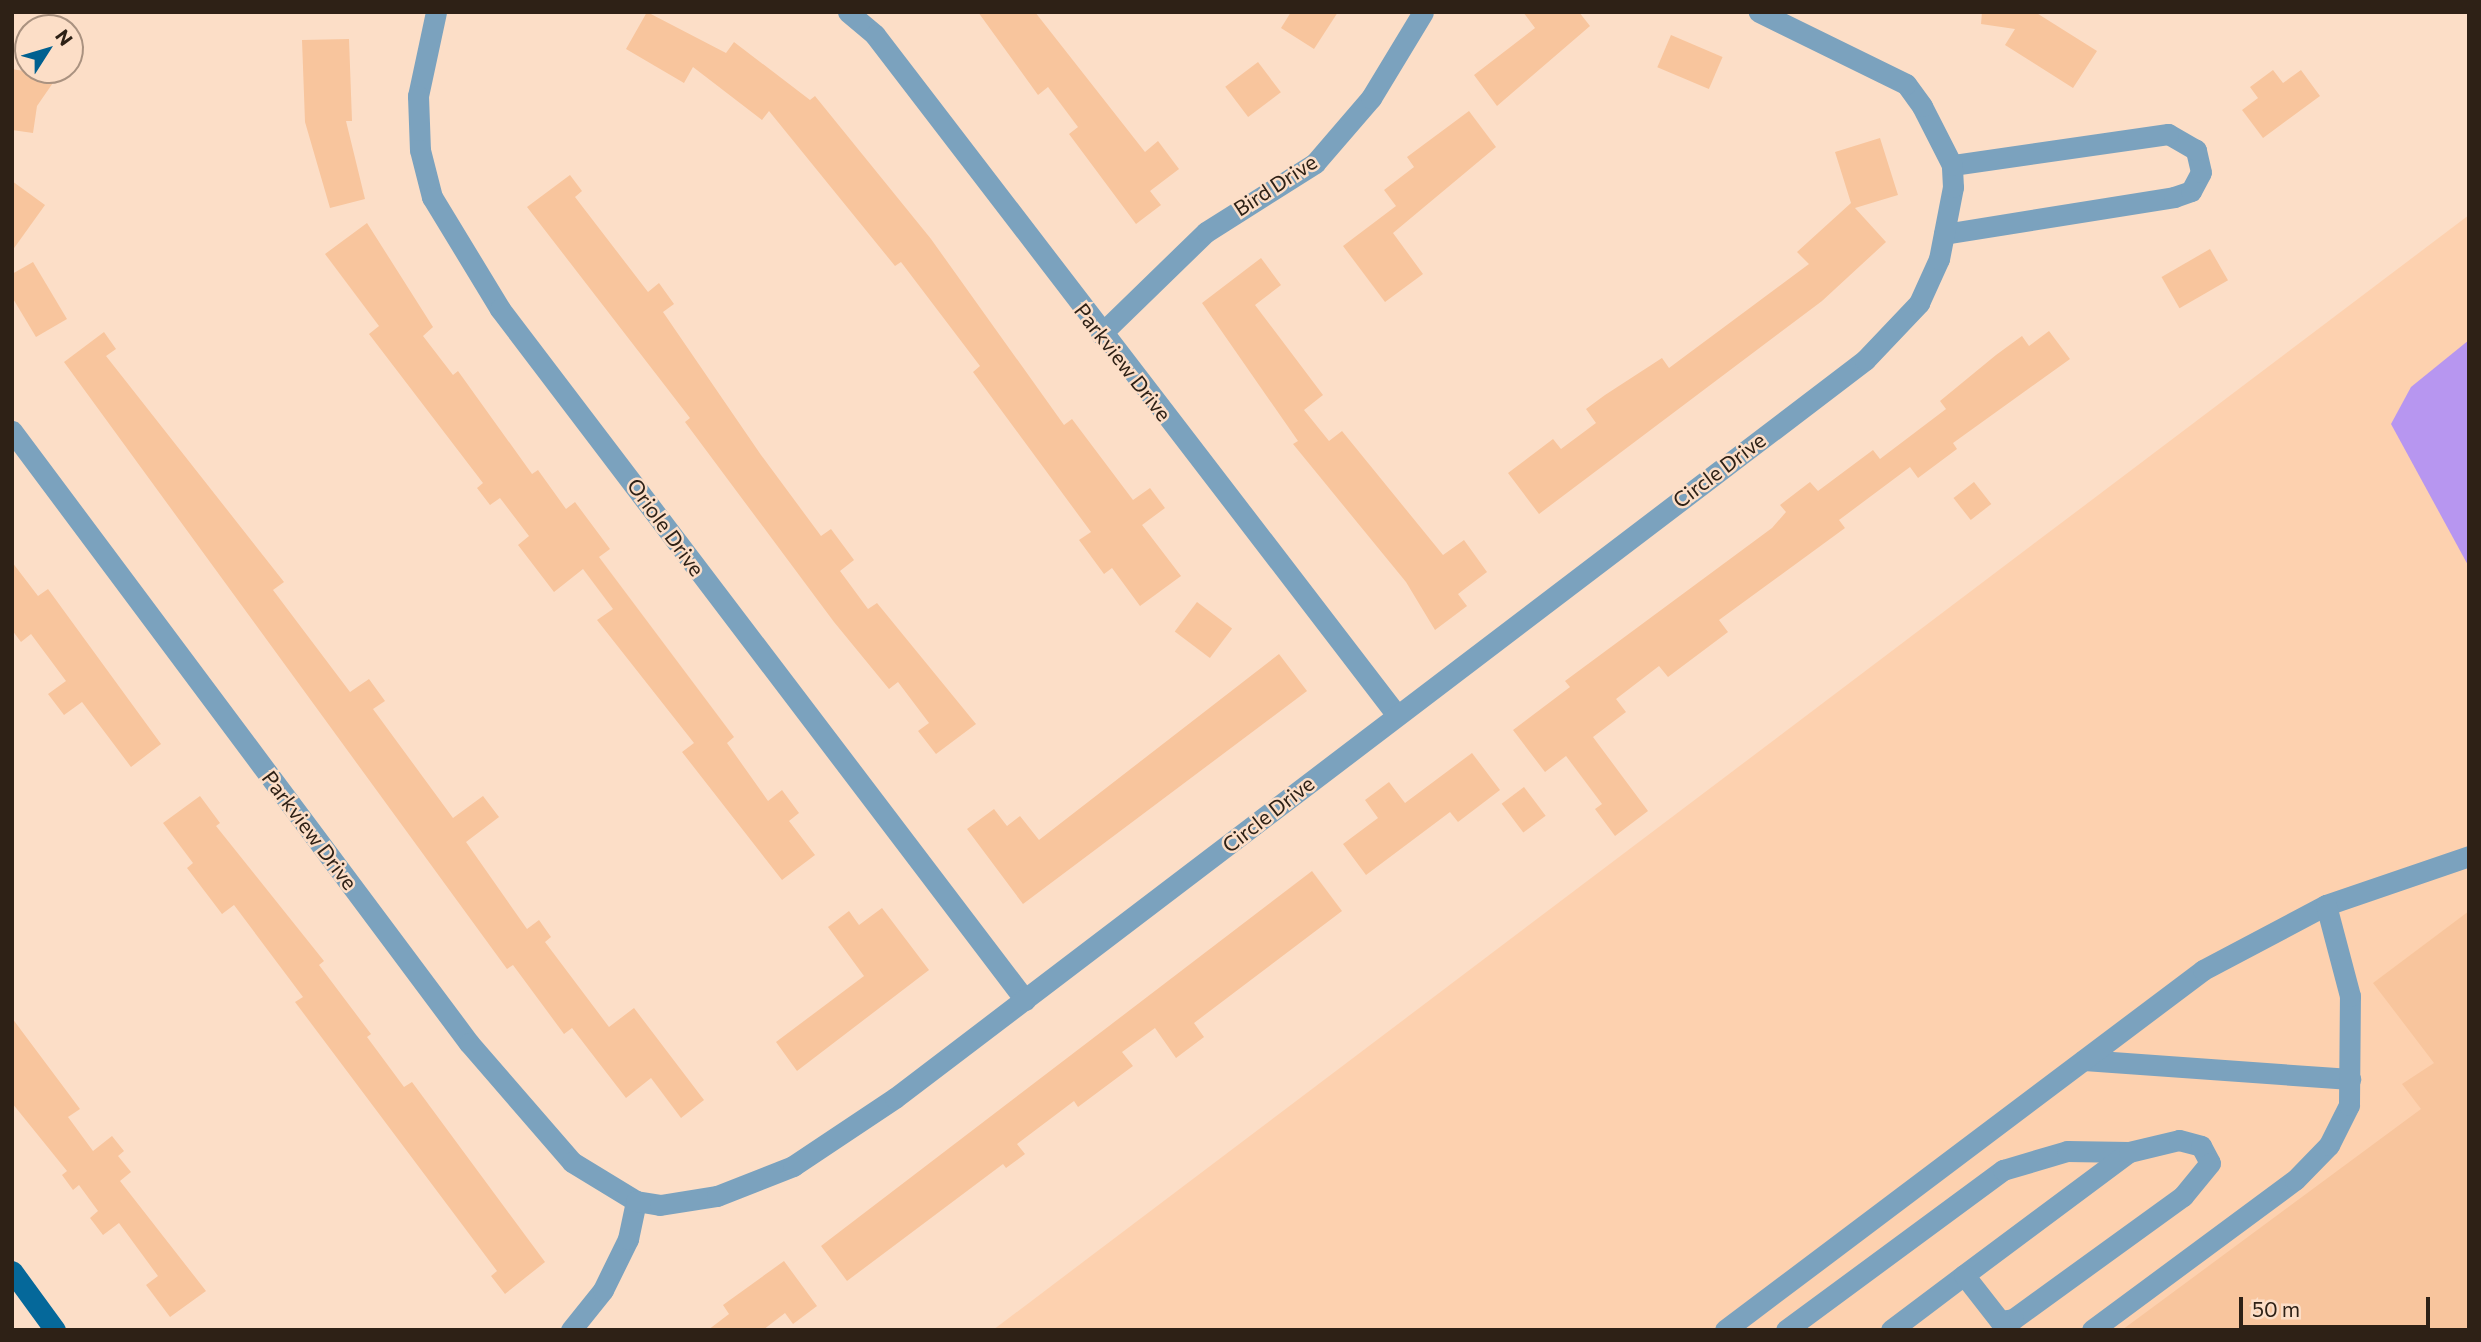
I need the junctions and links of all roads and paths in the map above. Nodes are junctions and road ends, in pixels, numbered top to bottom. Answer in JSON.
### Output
{"nodes":[{"id":1,"x":436,"y":12,"type":"edge"},
{"id":2,"x":848,"y":12,"type":"edge"},
{"id":3,"x":1423,"y":12,"type":"edge"},
{"id":4,"x":1759,"y":12,"type":"edge"},
{"id":5,"x":1952,"y":165,"type":"junction"},
{"id":6,"x":1944,"y":234,"type":"junction"},
{"id":7,"x":1101,"y":334,"type":"junction"},
{"id":8,"x":12,"y":431,"type":"edge"},
{"id":9,"x":1396,"y":714,"type":"junction"},
{"id":10,"x":2469,"y":856,"type":"edge"},
{"id":11,"x":2326,"y":905,"type":"junction"},
{"id":12,"x":1025,"y":1000,"type":"junction"},
{"id":13,"x":2084,"y":1060,"type":"junction"},
{"id":14,"x":2350,"y":1079,"type":"junction"},
{"id":15,"x":2129,"y":1152,"type":"junction"},
{"id":16,"x":636,"y":1201,"type":"junction"},
{"id":17,"x":12,"y":1271,"type":"edge"},
{"id":18,"x":1964,"y":1275,"type":"junction"},
{"id":19,"x":55,"y":1330,"type":"edge"},
{"id":20,"x":571,"y":1330,"type":"edge"},
{"id":21,"x":1725,"y":1330,"type":"edge"},
{"id":22,"x":1786,"y":1330,"type":"edge"},
{"id":23,"x":1891,"y":1330,"type":"edge"},
{"id":24,"x":2092,"y":1330,"type":"edge"}],
"edges":[{"from":1,"to":12,"type":"street","name":"Oriole Drive"},
{"from":2,"to":7,"type":"street","name":"Parkview Drive"},
{"from":3,"to":7,"type":"street","name":"Bird Drive"},
{"from":4,"to":5,"type":"street"},
{"from":5,"to":6,"type":"street","name":"Circle Drive"},
{"from":5,"to":6,"type":"street"},
{"from":6,"to":9,"type":"street","name":"Circle Drive"},
{"from":7,"to":9,"type":"street","name":"Parkview Drive"},
{"from":8,"to":16,"type":"street","name":"Parkview Drive"},
{"from":9,"to":12,"type":"street","name":"Circle Drive"},
{"from":10,"to":11,"type":"street"},
{"from":11,"to":13,"type":"street"},
{"from":11,"to":14,"type":"street"},
{"from":12,"to":16,"type":"street","name":"Circle Drive"},
{"from":13,"to":14,"type":"street"},
{"from":13,"to":21,"type":"street"},
{"from":14,"to":24,"type":"street"},
{"from":15,"to":18,"type":"street"},
{"from":15,"to":18,"type":"street"},
{"from":15,"to":22,"type":"street"},
{"from":16,"to":20,"type":"street"},
{"from":17,"to":19,"type":"main road"},
{"from":18,"to":23,"type":"street"}]}
